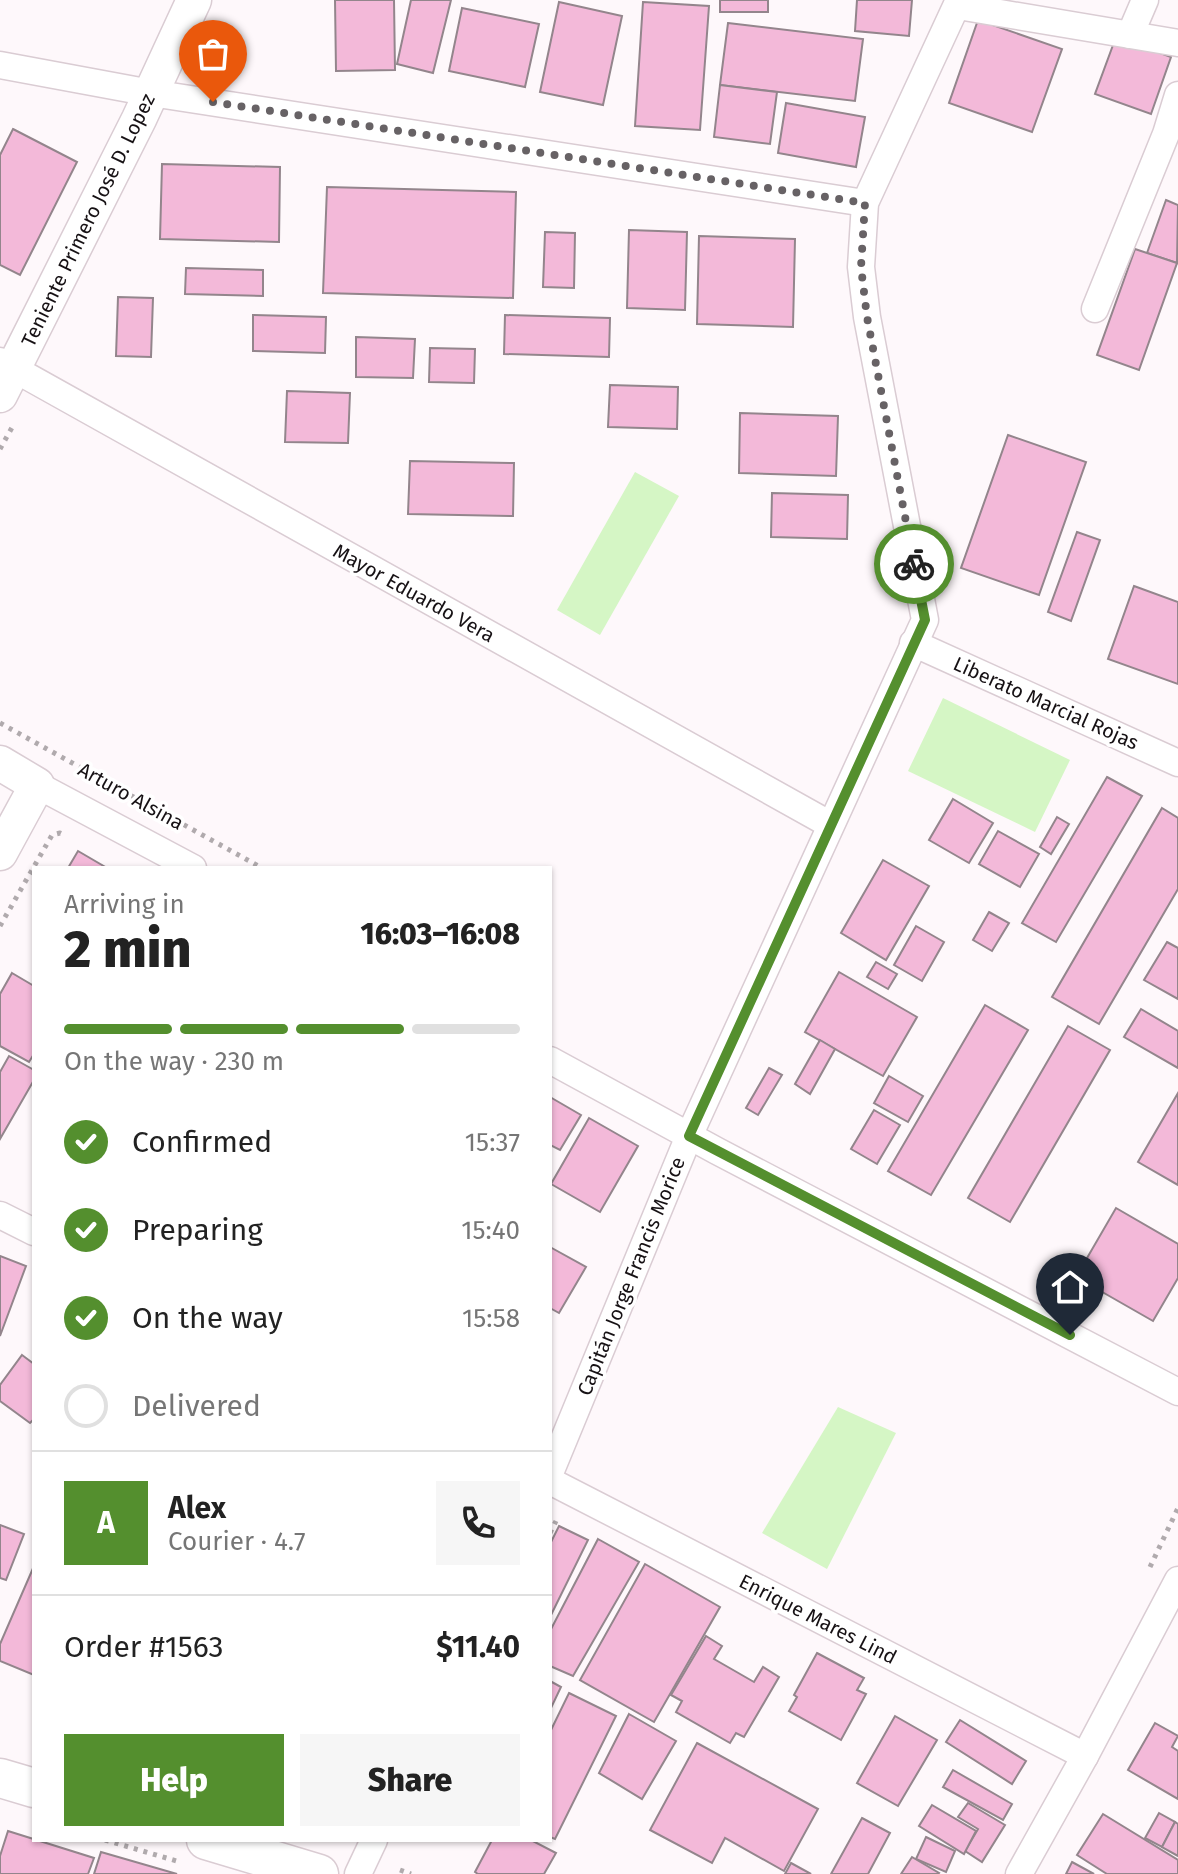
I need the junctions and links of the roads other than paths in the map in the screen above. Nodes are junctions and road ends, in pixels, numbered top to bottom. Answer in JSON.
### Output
{"nodes":[{"id":1,"x":194,"y":0,"type":"edge"},
{"id":2,"x":1145,"y":0,"type":"edge"},
{"id":3,"x":959,"y":3,"type":"edge"},
{"id":4,"x":1130,"y":35,"type":"junction"},
{"id":5,"x":1178,"y":43,"type":"edge"},
{"id":6,"x":0,"y":65,"type":"edge"},
{"id":7,"x":151,"y":93,"type":"junction"},
{"id":8,"x":1178,"y":95,"type":"edge"},
{"id":9,"x":1172,"y":137,"type":"edge"},
{"id":10,"x":865,"y":203,"type":"junction"},
{"id":11,"x":1095,"y":309,"type":"dead end"},
{"id":12,"x":9,"y":385,"type":"edge"},
{"id":13,"x":913,"y":643,"type":"junction"},
{"id":14,"x":0,"y":763,"type":"edge"},
{"id":15,"x":1178,"y":763,"type":"edge"},
{"id":16,"x":37,"y":785,"type":"junction"},
{"id":17,"x":829,"y":824,"type":"junction"},
{"id":18,"x":0,"y":853,"type":"edge"},
{"id":19,"x":189,"y":866,"type":"edge"},
{"id":20,"x":552,"y":1061,"type":"edge"},
{"id":21,"x":689,"y":1136,"type":"junction"},
{"id":22,"x":0,"y":1215,"type":"edge"},
{"id":23,"x":32,"y":1231,"type":"edge"},
{"id":24,"x":1178,"y":1392,"type":"edge"},
{"id":25,"x":552,"y":1468,"type":"edge"},
{"id":26,"x":552,"y":1482,"type":"edge"},
{"id":27,"x":1178,"y":1580,"type":"edge"},
{"id":28,"x":1085,"y":1756,"type":"junction"},
{"id":29,"x":0,"y":1778,"type":"edge"},
{"id":30,"x":32,"y":1787,"type":"edge"},
{"id":31,"x":373,"y":1842,"type":"edge"},
{"id":32,"x":200,"y":1853,"type":"edge"},
{"id":33,"x":319,"y":1874,"type":"edge"},
{"id":34,"x":358,"y":1874,"type":"edge"},
{"id":35,"x":1019,"y":1874,"type":"edge"}],
"edges":[{"from":1,"to":7,"type":"street","name":"Teniente Primero José D. Lopez"},
{"from":2,"to":4,"type":"street"},
{"from":3,"to":4,"type":"street"},
{"from":3,"to":10,"type":"street","name":"Capitán Jorge Francis Morice"},
{"from":4,"to":5,"type":"street"},
{"from":6,"to":7,"type":"street"},
{"from":7,"to":10,"type":"street"},
{"from":7,"to":12,"type":"street","name":"Teniente Primero José D. Lopez"},
{"from":8,"to":9,"type":"street"},
{"from":9,"to":11,"type":"street"},
{"from":10,"to":13,"type":"street","name":"Capitán Jorge Francis Morice"},
{"from":12,"to":17,"type":"street","name":"Mayor Eduardo Vera"},
{"from":13,"to":15,"type":"street","name":"Liberato Marcial Rojas"},
{"from":13,"to":17,"type":"street","name":"Capitán Jorge Francis Morice"},
{"from":14,"to":16,"type":"street","name":"Arturo Alsina"},
{"from":16,"to":18,"type":"street"},
{"from":16,"to":19,"type":"street","name":"Arturo Alsina"},
{"from":17,"to":21,"type":"street","name":"Capitán Jorge Francis Morice"},
{"from":20,"to":21,"type":"street"},
{"from":21,"to":24,"type":"street"},
{"from":21,"to":25,"type":"street","name":"Capitán Jorge Francis Morice"},
{"from":22,"to":23,"type":"street"},
{"from":26,"to":28,"type":"street","name":"Enrique Mares Lind"},
{"from":27,"to":28,"type":"street"},
{"from":28,"to":35,"type":"street"},
{"from":29,"to":30,"type":"main road"},
{"from":31,"to":34,"type":"street"},
{"from":32,"to":33,"type":"main road"}]}
